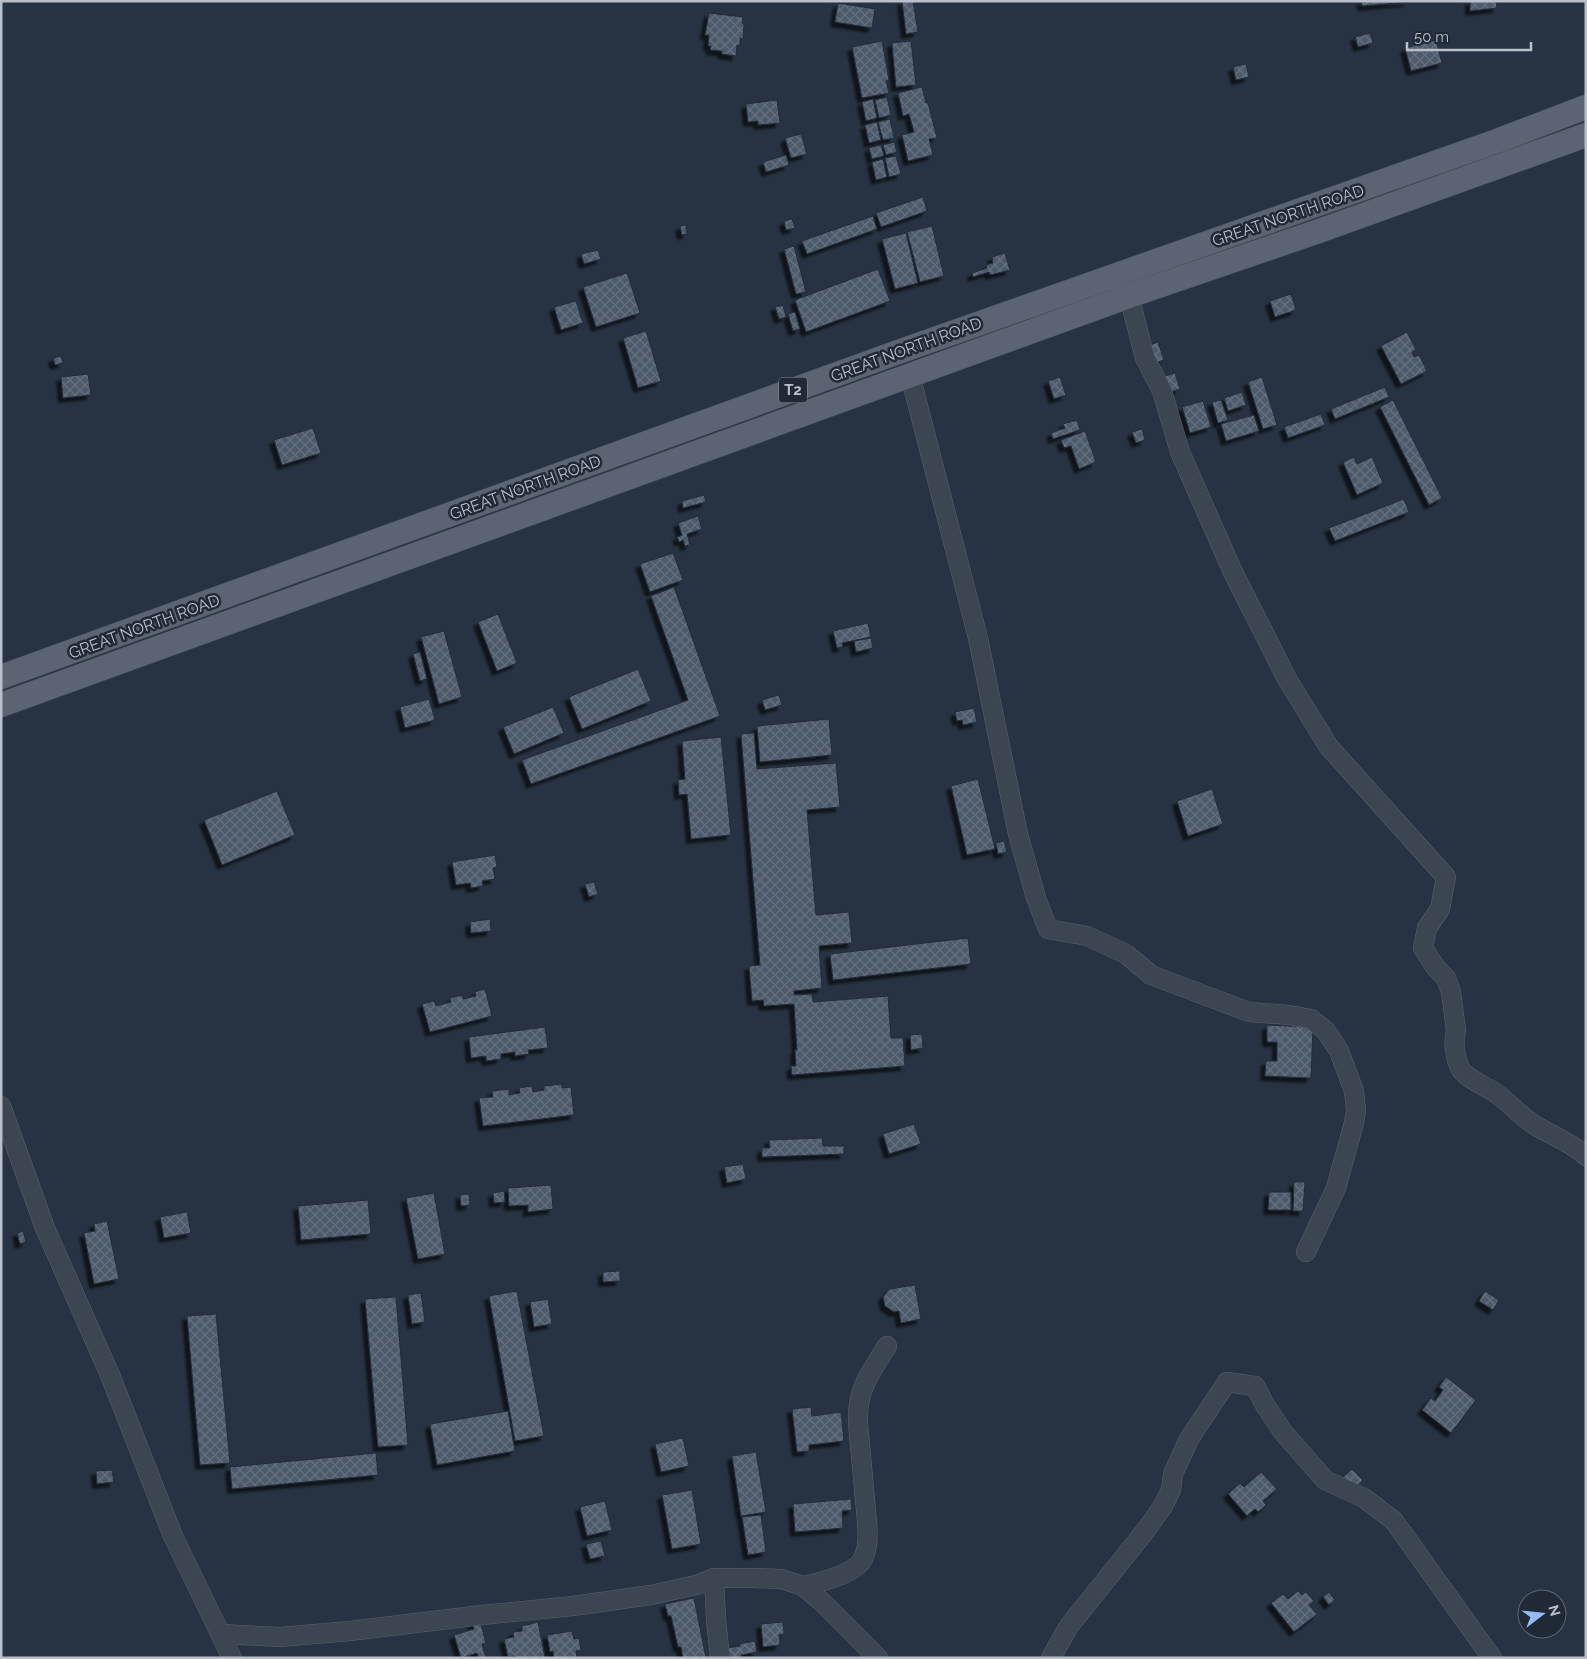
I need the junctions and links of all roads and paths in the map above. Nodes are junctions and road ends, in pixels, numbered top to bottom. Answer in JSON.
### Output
{"nodes":[{"id":1,"x":1586,"y":107,"type":"edge"},
{"id":2,"x":1586,"y":135,"type":"edge"},
{"id":3,"x":1129,"y":296,"type":"junction"},
{"id":4,"x":910,"y":375,"type":"junction"},
{"id":5,"x":1,"y":677,"type":"edge"},
{"id":6,"x":1,"y":705,"type":"edge"},
{"id":7,"x":1,"y":1106,"type":"edge"},
{"id":8,"x":1586,"y":1156,"type":"edge"},
{"id":9,"x":1306,"y":1252,"type":"dead end"},
{"id":10,"x":887,"y":1346,"type":"dead end"},
{"id":11,"x":714,"y":1578,"type":"junction"},
{"id":12,"x":802,"y":1586,"type":"junction"},
{"id":13,"x":222,"y":1634,"type":"junction"},
{"id":14,"x":232,"y":1658,"type":"edge"},
{"id":15,"x":720,"y":1658,"type":"edge"},
{"id":16,"x":878,"y":1658,"type":"edge"},
{"id":17,"x":1051,"y":1658,"type":"edge"},
{"id":18,"x":1492,"y":1658,"type":"edge"}],
"edges":[{"from":1,"to":5,"type":"main road","name":"GREAT NORTH ROAD","number":"T2"},
{"from":2,"to":3,"type":"main road","name":"GREAT NORTH ROAD","number":"T2"},
{"from":3,"to":4,"type":"main road","name":"GREAT NORTH ROAD","number":"T2"},
{"from":3,"to":8,"type":"street"},
{"from":4,"to":6,"type":"main road","name":"GREAT NORTH ROAD","number":"T2"},
{"from":4,"to":9,"type":"street"},
{"from":7,"to":13,"type":"street"},
{"from":10,"to":12,"type":"street"},
{"from":11,"to":12,"type":"street"},
{"from":11,"to":13,"type":"street"},
{"from":11,"to":15,"type":"street"},
{"from":12,"to":16,"type":"street"},
{"from":13,"to":14,"type":"street"},
{"from":17,"to":18,"type":"street"}]}
